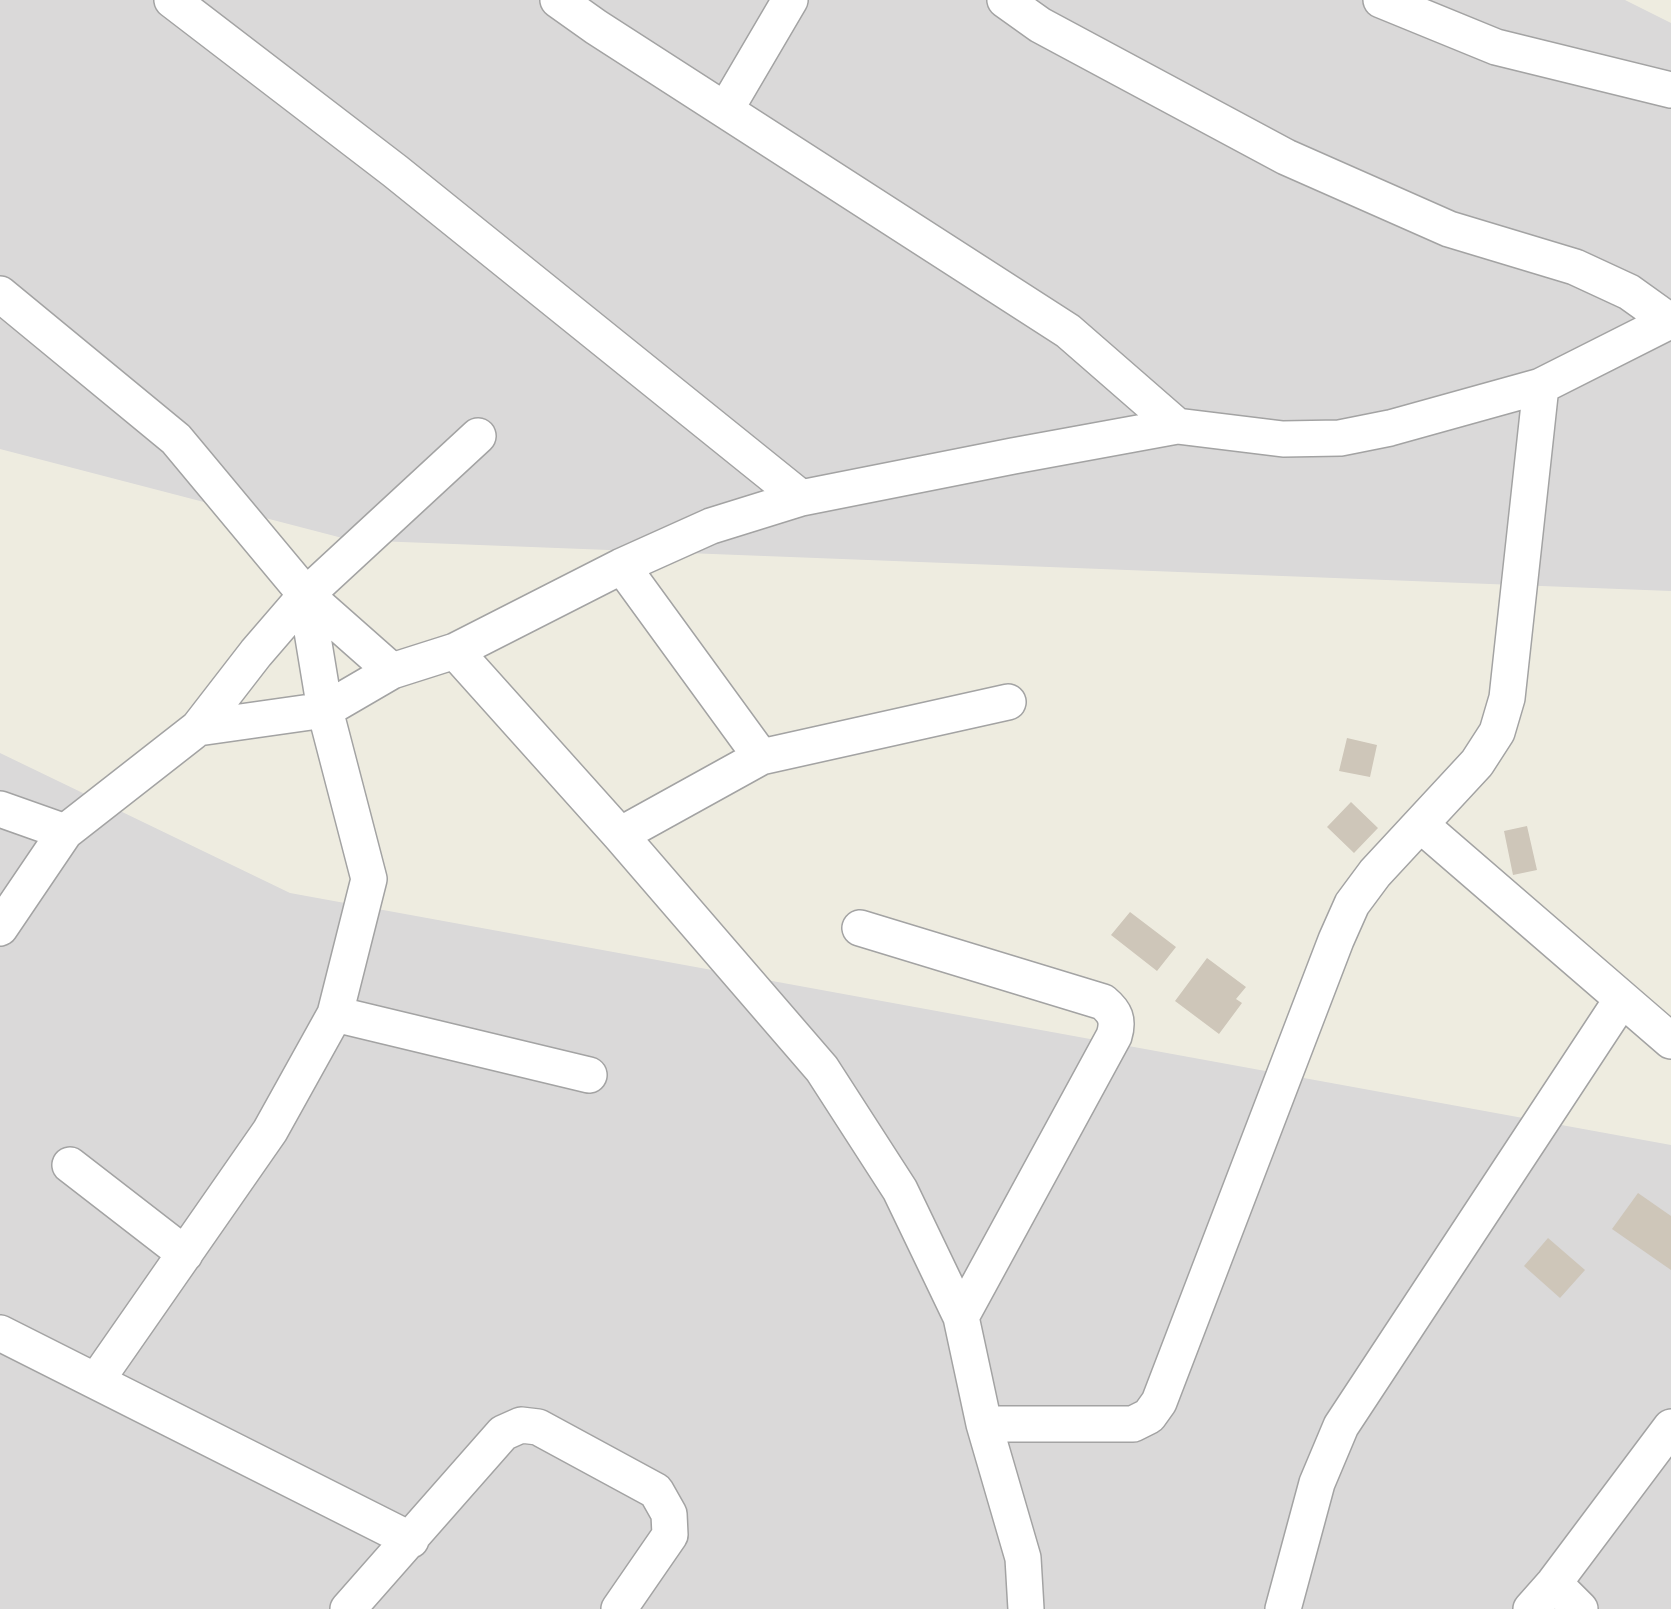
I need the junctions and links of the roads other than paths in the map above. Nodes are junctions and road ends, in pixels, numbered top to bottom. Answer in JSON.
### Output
{"nodes":[{"id":1,"x":172,"y":0,"type":"edge"},
{"id":2,"x":558,"y":0,"type":"edge"},
{"id":3,"x":790,"y":0,"type":"edge"},
{"id":4,"x":1005,"y":0,"type":"edge"},
{"id":5,"x":1381,"y":0,"type":"edge"},
{"id":6,"x":1671,"y":90,"type":"edge"},
{"id":7,"x":726,"y":109,"type":"junction"},
{"id":8,"x":0,"y":294,"type":"edge"},
{"id":9,"x":1671,"y":321,"type":"edge"},
{"id":10,"x":1541,"y":386,"type":"junction"},
{"id":11,"x":1177,"y":426,"type":"junction"},
{"id":12,"x":478,"y":436,"type":"dead end"},
{"id":13,"x":801,"y":498,"type":"junction"},
{"id":14,"x":622,"y":566,"type":"junction"},
{"id":15,"x":306,"y":596,"type":"junction"},
{"id":16,"x":455,"y":651,"type":"junction"},
{"id":17,"x":392,"y":671,"type":"junction"},
{"id":18,"x":1008,"y":702,"type":"dead end"},
{"id":19,"x":325,"y":710,"type":"junction"},
{"id":20,"x":198,"y":728,"type":"junction"},
{"id":21,"x":761,"y":757,"type":"junction"},
{"id":22,"x":0,"y":809,"type":"edge"},
{"id":23,"x":1421,"y":825,"type":"junction"},
{"id":24,"x":65,"y":832,"type":"junction"},
{"id":25,"x":620,"y":835,"type":"junction"},
{"id":26,"x":0,"y":928,"type":"edge"},
{"id":27,"x":860,"y":928,"type":"dead end"},
{"id":28,"x":1622,"y":999,"type":"junction"},
{"id":29,"x":335,"y":1014,"type":"junction"},
{"id":30,"x":1671,"y":1041,"type":"edge"},
{"id":31,"x":590,"y":1075,"type":"dead end"},
{"id":32,"x":70,"y":1165,"type":"dead end"},
{"id":33,"x":185,"y":1254,"type":"junction"},
{"id":34,"x":961,"y":1317,"type":"junction"},
{"id":35,"x":0,"y":1333,"type":"edge"},
{"id":36,"x":96,"y":1381,"type":"junction"},
{"id":37,"x":984,"y":1424,"type":"junction"},
{"id":38,"x":1671,"y":1427,"type":"edge"},
{"id":39,"x":411,"y":1539,"type":"junction"},
{"id":40,"x":1554,"y":1583,"type":"junction"},
{"id":41,"x":348,"y":1609,"type":"edge"},
{"id":42,"x":619,"y":1609,"type":"edge"},
{"id":43,"x":1026,"y":1609,"type":"edge"},
{"id":44,"x":1283,"y":1609,"type":"edge"},
{"id":45,"x":1531,"y":1609,"type":"edge"},
{"id":46,"x":1580,"y":1609,"type":"edge"}],
"edges":[{"from":1,"to":13,"type":"street"},
{"from":2,"to":7,"type":"street"},
{"from":3,"to":7,"type":"street"},
{"from":4,"to":9,"type":"street"},
{"from":5,"to":6,"type":"street"},
{"from":7,"to":11,"type":"street"},
{"from":8,"to":15,"type":"street"},
{"from":9,"to":10,"type":"street"},
{"from":10,"to":11,"type":"street"},
{"from":10,"to":23,"type":"street"},
{"from":11,"to":13,"type":"street"},
{"from":12,"to":15,"type":"street"},
{"from":13,"to":14,"type":"street"},
{"from":14,"to":16,"type":"street"},
{"from":14,"to":21,"type":"street"},
{"from":15,"to":17,"type":"street"},
{"from":15,"to":19,"type":"street"},
{"from":15,"to":20,"type":"street"},
{"from":16,"to":17,"type":"street"},
{"from":16,"to":25,"type":"street"},
{"from":17,"to":19,"type":"street"},
{"from":18,"to":21,"type":"street"},
{"from":19,"to":20,"type":"street"},
{"from":19,"to":29,"type":"street"},
{"from":20,"to":24,"type":"street"},
{"from":21,"to":25,"type":"street"},
{"from":22,"to":24,"type":"street"},
{"from":23,"to":28,"type":"street"},
{"from":23,"to":37,"type":"street"},
{"from":24,"to":26,"type":"street"},
{"from":25,"to":34,"type":"street"},
{"from":27,"to":34,"type":"street"},
{"from":28,"to":30,"type":"street"},
{"from":28,"to":44,"type":"street"},
{"from":29,"to":31,"type":"street"},
{"from":29,"to":33,"type":"street"},
{"from":32,"to":33,"type":"street"},
{"from":33,"to":36,"type":"street"},
{"from":34,"to":37,"type":"street"},
{"from":35,"to":36,"type":"street"},
{"from":36,"to":39,"type":"street"},
{"from":37,"to":43,"type":"street"},
{"from":38,"to":40,"type":"street"},
{"from":39,"to":41,"type":"street"},
{"from":39,"to":42,"type":"street"},
{"from":40,"to":45,"type":"street"},
{"from":40,"to":46,"type":"street"}]}
